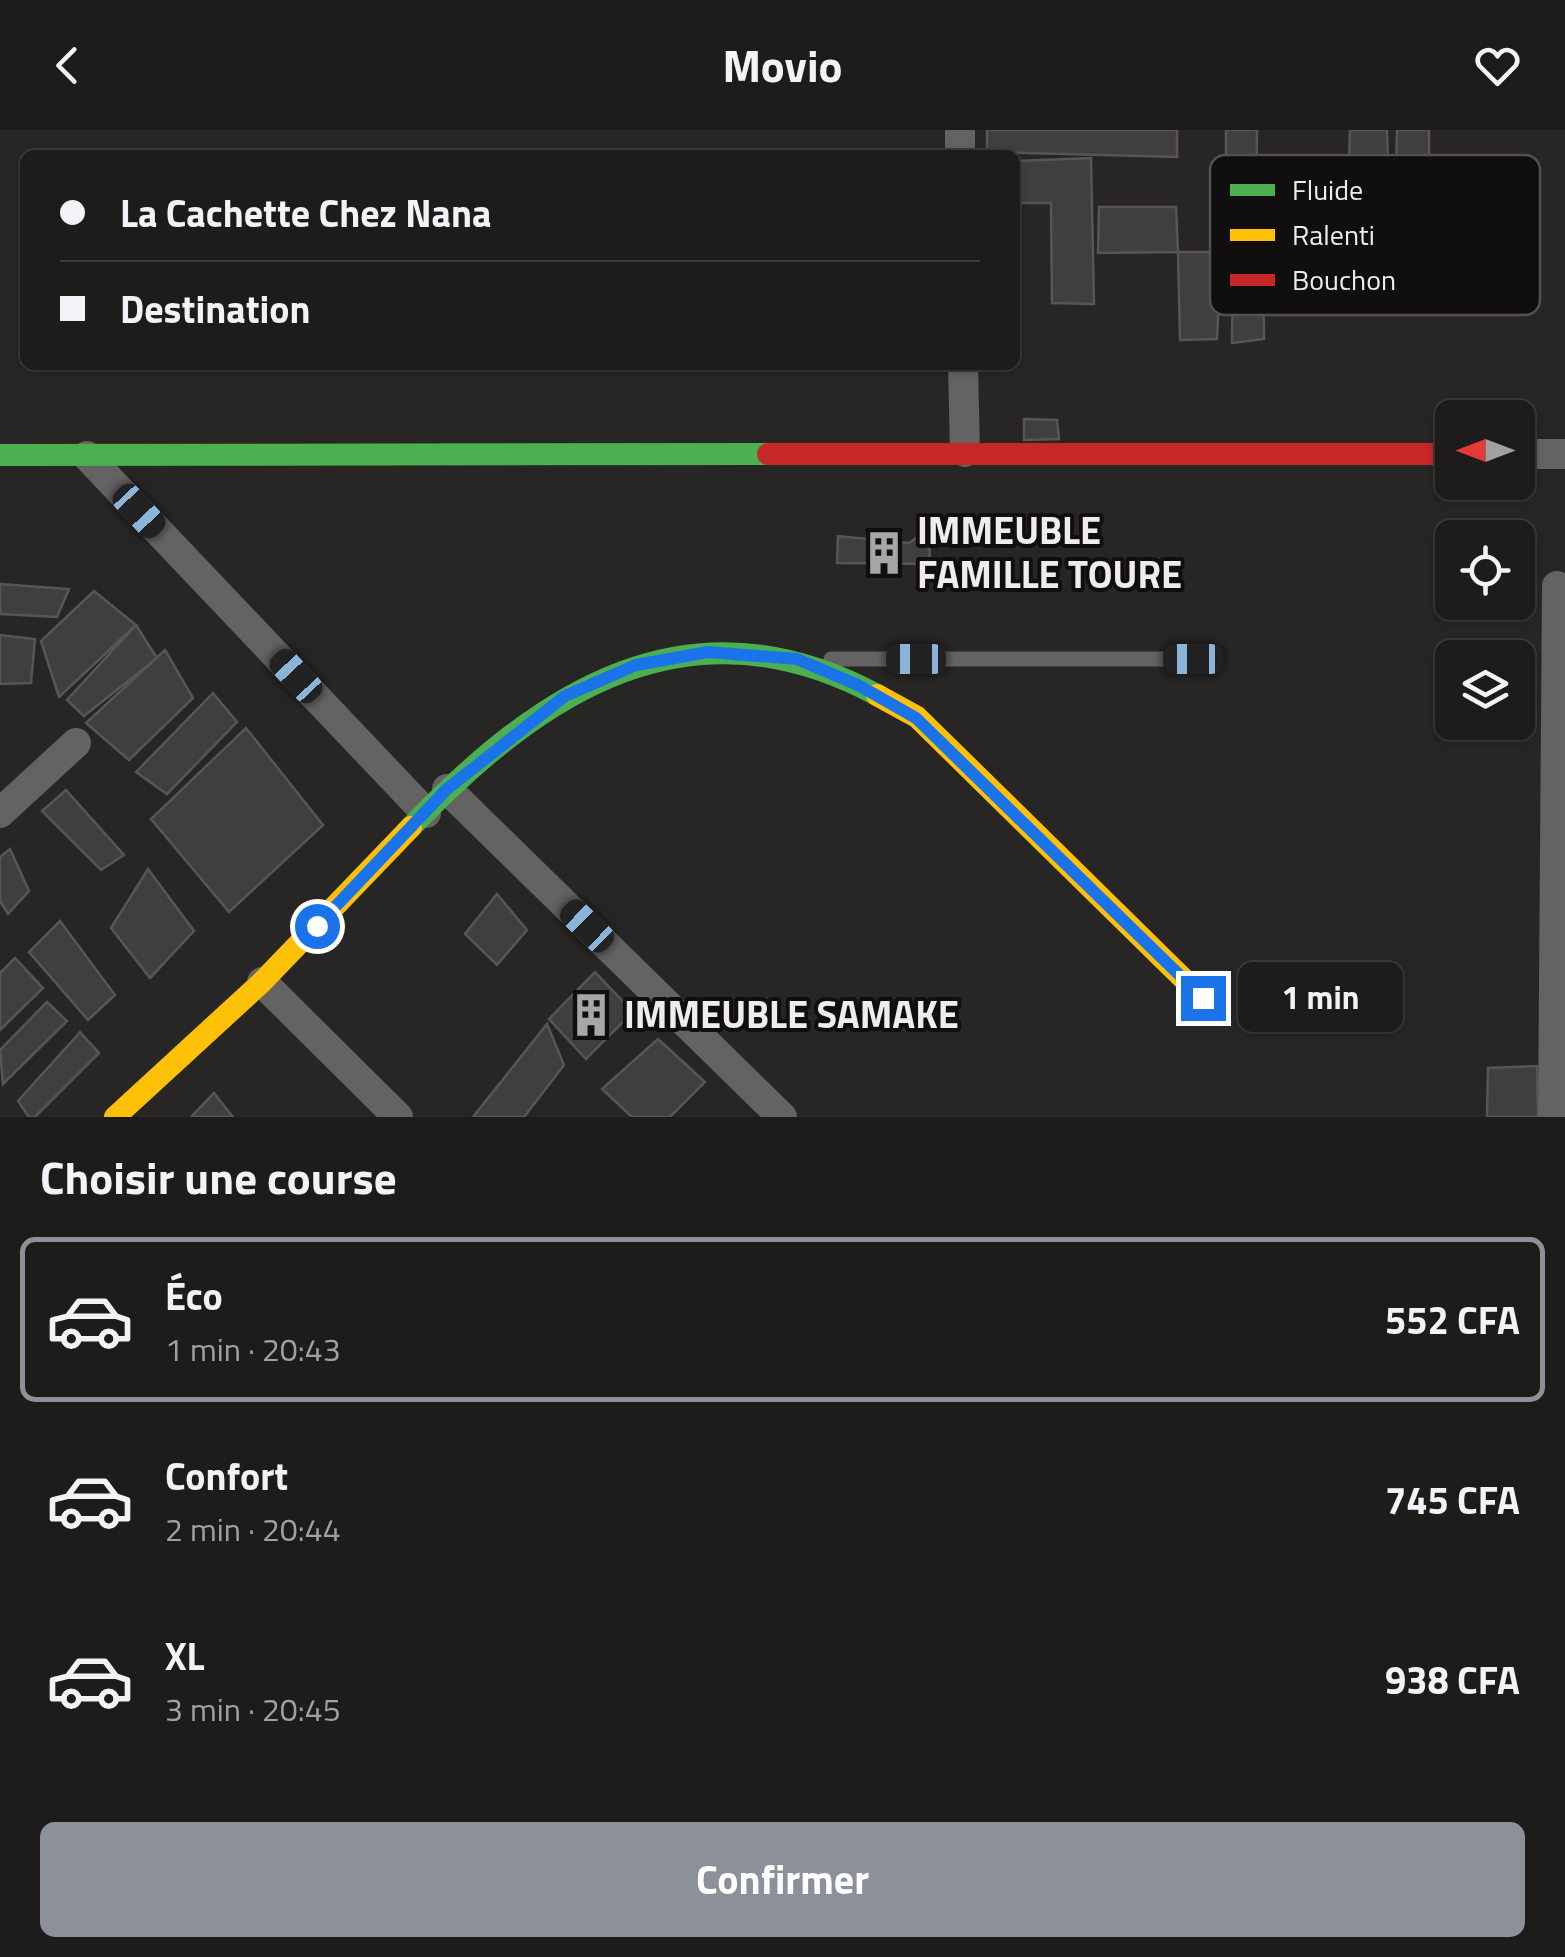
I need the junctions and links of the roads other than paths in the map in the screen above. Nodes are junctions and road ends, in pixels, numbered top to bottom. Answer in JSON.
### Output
{"nodes":[{"id":1,"x":963,"y":370,"type":"edge"},
{"id":2,"x":964,"y":452,"type":"junction"},
{"id":3,"x":1435,"y":454,"type":"edge"},
{"id":4,"x":1535,"y":454,"type":"edge"},
{"id":5,"x":1565,"y":454,"type":"edge"},
{"id":6,"x":0,"y":455,"type":"edge"},
{"id":7,"x":87,"y":456,"type":"junction"},
{"id":8,"x":1557,"y":586,"type":"dead end"},
{"id":9,"x":797,"y":659,"type":"junction"},
{"id":10,"x":1193,"y":659,"type":"dead end"},
{"id":11,"x":76,"y":743,"type":"dead end"},
{"id":12,"x":1560,"y":749,"type":"edge"},
{"id":13,"x":447,"y":789,"type":"junction"},
{"id":14,"x":0,"y":813,"type":"edge"},
{"id":15,"x":426,"y":813,"type":"junction"},
{"id":16,"x":262,"y":982,"type":"junction"},
{"id":17,"x":1203,"y":998,"type":"dead end"},
{"id":18,"x":1560,"y":1008,"type":"edge"},
{"id":19,"x":115,"y":1117,"type":"edge"},
{"id":20,"x":398,"y":1117,"type":"edge"},
{"id":21,"x":782,"y":1117,"type":"edge"},
{"id":22,"x":1553,"y":1117,"type":"edge"}],
"edges":[{"from":1,"to":2,"type":"street"},
{"from":2,"to":3,"type":"street"},
{"from":2,"to":7,"type":"street"},
{"from":4,"to":5,"type":"street"},
{"from":6,"to":7,"type":"street"},
{"from":7,"to":15,"type":"street"},
{"from":8,"to":12,"type":"street"},
{"from":9,"to":10,"type":"lane"},
{"from":9,"to":13,"type":"street"},
{"from":9,"to":17,"type":"street"},
{"from":11,"to":14,"type":"street"},
{"from":12,"to":18,"type":"street"},
{"from":13,"to":15,"type":"street"},
{"from":13,"to":21,"type":"street"},
{"from":15,"to":16,"type":"street"},
{"from":16,"to":19,"type":"street"},
{"from":16,"to":20,"type":"street"},
{"from":18,"to":22,"type":"street"}]}
